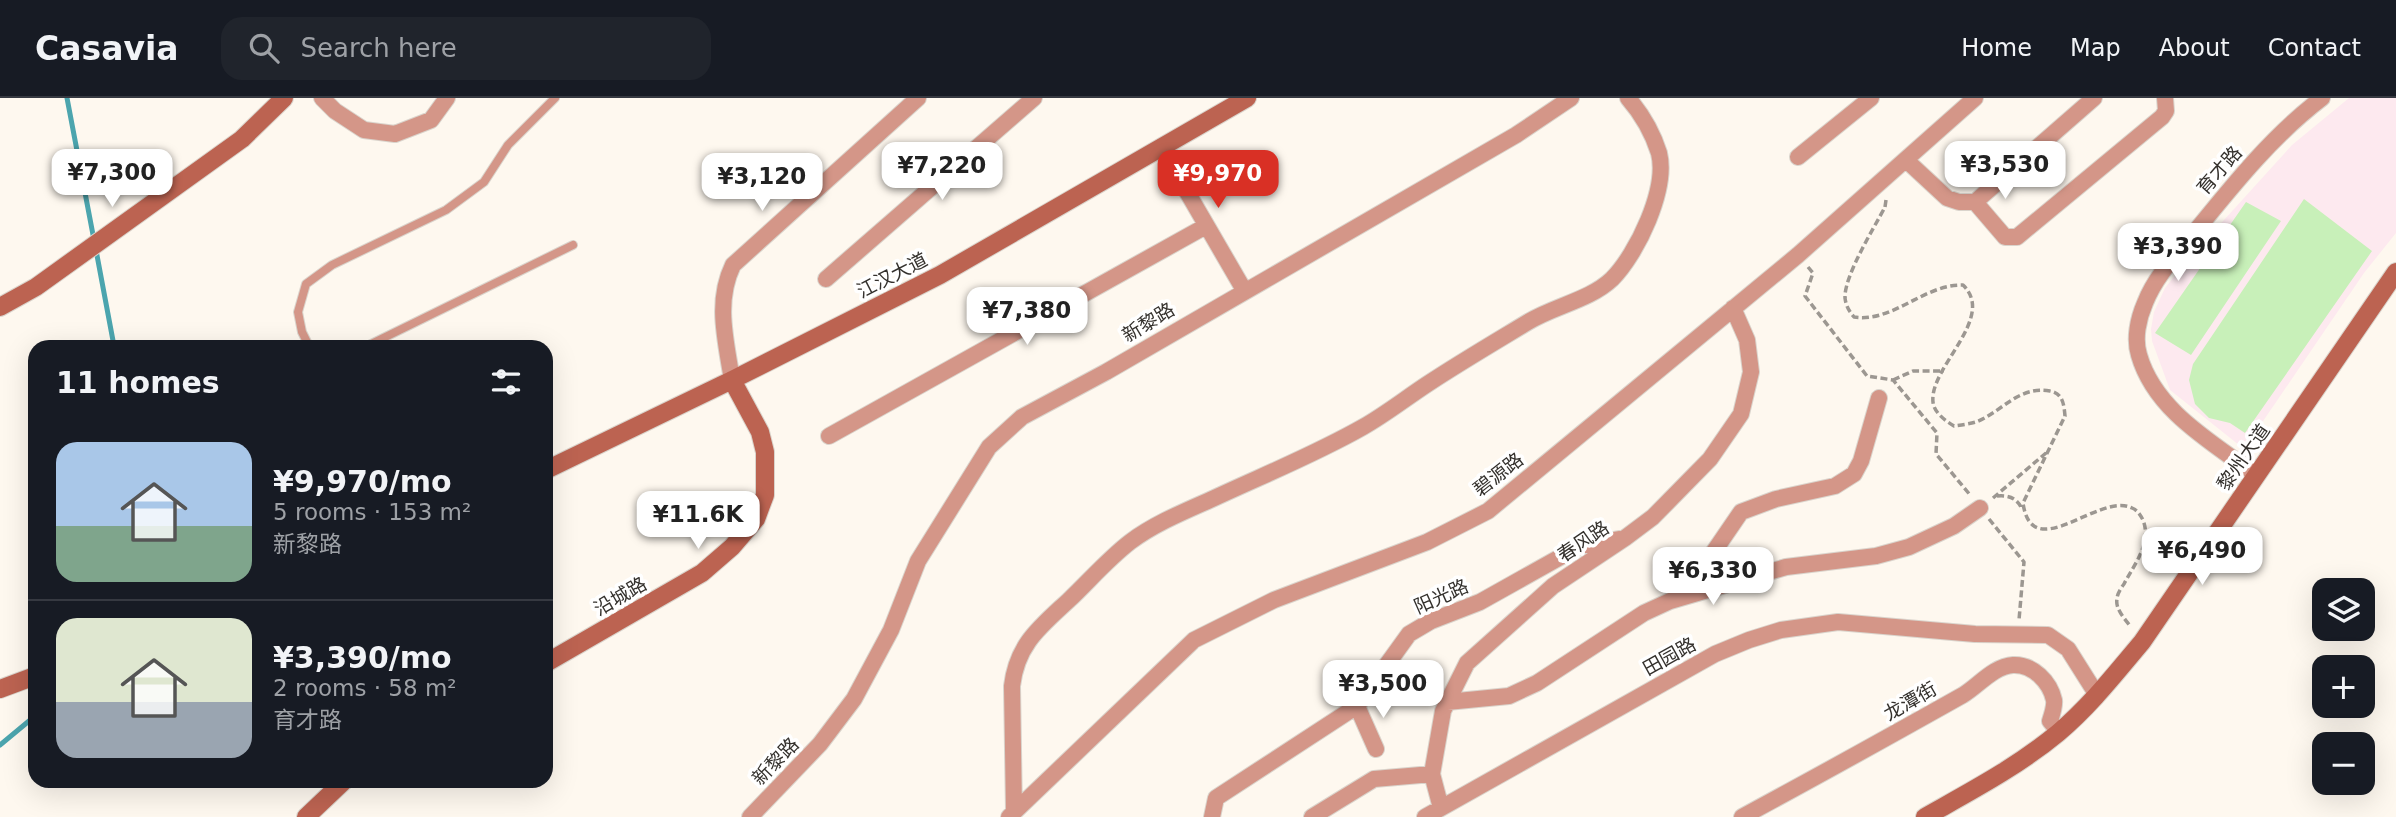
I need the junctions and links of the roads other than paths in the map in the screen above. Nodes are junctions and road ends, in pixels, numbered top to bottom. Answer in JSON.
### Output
{"nodes":[{"id":1,"x":284,"y":98,"type":"edge"},
{"id":2,"x":323,"y":98,"type":"edge"},
{"id":3,"x":447,"y":98,"type":"edge"},
{"id":4,"x":555,"y":98,"type":"edge"},
{"id":5,"x":918,"y":98,"type":"edge"},
{"id":6,"x":1034,"y":98,"type":"edge"},
{"id":7,"x":1247,"y":98,"type":"edge"},
{"id":8,"x":1571,"y":98,"type":"edge"},
{"id":9,"x":1628,"y":98,"type":"edge"},
{"id":10,"x":1871,"y":98,"type":"edge"},
{"id":11,"x":1975,"y":98,"type":"edge"},
{"id":12,"x":2094,"y":98,"type":"edge"},
{"id":13,"x":2165,"y":98,"type":"edge"},
{"id":14,"x":2322,"y":98,"type":"edge"},
{"id":15,"x":1161,"y":147,"type":"junction"},
{"id":16,"x":1798,"y":157,"type":"dead end"},
{"id":17,"x":1906,"y":160,"type":"junction"},
{"id":18,"x":1975,"y":202,"type":"junction"},
{"id":19,"x":1206,"y":226,"type":"junction"},
{"id":20,"x":573,"y":245,"type":"dead end"},
{"id":21,"x":826,"y":279,"type":"dead end"},
{"id":22,"x":2393,"y":281,"type":"edge"},
{"id":23,"x":1244,"y":290,"type":"junction"},
{"id":24,"x":0,"y":307,"type":"edge"},
{"id":25,"x":1733,"y":308,"type":"junction"},
{"id":26,"x":306,"y":340,"type":"edge"},
{"id":27,"x":379,"y":340,"type":"edge"},
{"id":28,"x":732,"y":380,"type":"junction"},
{"id":29,"x":1879,"y":398,"type":"road end"},
{"id":30,"x":829,"y":436,"type":"dead end"},
{"id":31,"x":553,"y":467,"type":"edge"},
{"id":32,"x":2256,"y":475,"type":"junction"},
{"id":33,"x":1980,"y":508,"type":"road end"},
{"id":34,"x":1625,"y":538,"type":"junction"},
{"id":35,"x":1670,"y":601,"type":"junction"},
{"id":36,"x":553,"y":659,"type":"edge"},
{"id":37,"x":28,"y":679,"type":"edge"},
{"id":38,"x":0,"y":689,"type":"edge"},
{"id":39,"x":2097,"y":695,"type":"junction"},
{"id":40,"x":1447,"y":702,"type":"junction"},
{"id":41,"x":1357,"y":706,"type":"junction"},
{"id":42,"x":2059,"y":732,"type":"junction"},
{"id":43,"x":1376,"y":749,"type":"dead end"},
{"id":44,"x":1432,"y":774,"type":"junction"},
{"id":45,"x":337,"y":788,"type":"edge"},
{"id":46,"x":1441,"y":808,"type":"junction"},
{"id":47,"x":1011,"y":815,"type":"edge"},
{"id":48,"x":306,"y":817,"type":"edge"},
{"id":49,"x":750,"y":817,"type":"edge"},
{"id":50,"x":1212,"y":817,"type":"edge"},
{"id":51,"x":1312,"y":817,"type":"edge"},
{"id":52,"x":1425,"y":817,"type":"edge"},
{"id":53,"x":1742,"y":817,"type":"edge"},
{"id":54,"x":1925,"y":817,"type":"edge"}],
"edges":[{"from":1,"to":24,"type":"main road"},
{"from":2,"to":3,"type":"street"},
{"from":4,"to":26,"type":"lane"},
{"from":5,"to":28,"type":"street"},
{"from":6,"to":21,"type":"street"},
{"from":7,"to":15,"type":"main road","name":"江汉大道"},
{"from":8,"to":23,"type":"street","name":"新黎路"},
{"from":9,"to":47,"type":"street"},
{"from":10,"to":16,"type":"street"},
{"from":11,"to":17,"type":"street","name":"碧源路"},
{"from":12,"to":18,"type":"street"},
{"from":13,"to":18,"type":"street"},
{"from":14,"to":32,"type":"street","name":"育才路"},
{"from":15,"to":19,"type":"street"},
{"from":15,"to":28,"type":"main road","name":"江汉大道"},
{"from":17,"to":18,"type":"street"},
{"from":17,"to":25,"type":"street","name":"碧源路"},
{"from":19,"to":23,"type":"street"},
{"from":19,"to":30,"type":"street"},
{"from":20,"to":27,"type":"lane"},
{"from":22,"to":32,"type":"main road","name":"黎州大道"},
{"from":23,"to":49,"type":"street","name":"新黎路"},
{"from":25,"to":34,"type":"street","name":"春风路"},
{"from":25,"to":47,"type":"street","name":"碧源路"},
{"from":28,"to":31,"type":"main road","name":"江汉大道"},
{"from":28,"to":36,"type":"main road","name":"沿城路"},
{"from":29,"to":35,"type":"street"},
{"from":32,"to":39,"type":"main road","name":"黎州大道"},
{"from":33,"to":35,"type":"street"},
{"from":34,"to":40,"type":"street","name":"春风路"},
{"from":34,"to":41,"type":"street","name":"阳光路"},
{"from":35,"to":40,"type":"street"},
{"from":37,"to":38,"type":"main road"},
{"from":39,"to":42,"type":"main road","name":"黎州大道"},
{"from":39,"to":46,"type":"street","name":"田园路"},
{"from":40,"to":44,"type":"street","name":"春风路"},
{"from":41,"to":43,"type":"street"},
{"from":41,"to":50,"type":"street","name":"阳光路"},
{"from":42,"to":53,"type":"street","name":"龙潭街"},
{"from":42,"to":54,"type":"main road","name":"黎州大道"},
{"from":44,"to":46,"type":"street","name":"春风路"},
{"from":44,"to":51,"type":"street"},
{"from":45,"to":48,"type":"main road"},
{"from":46,"to":52,"type":"street","name":"田园路"}]}
